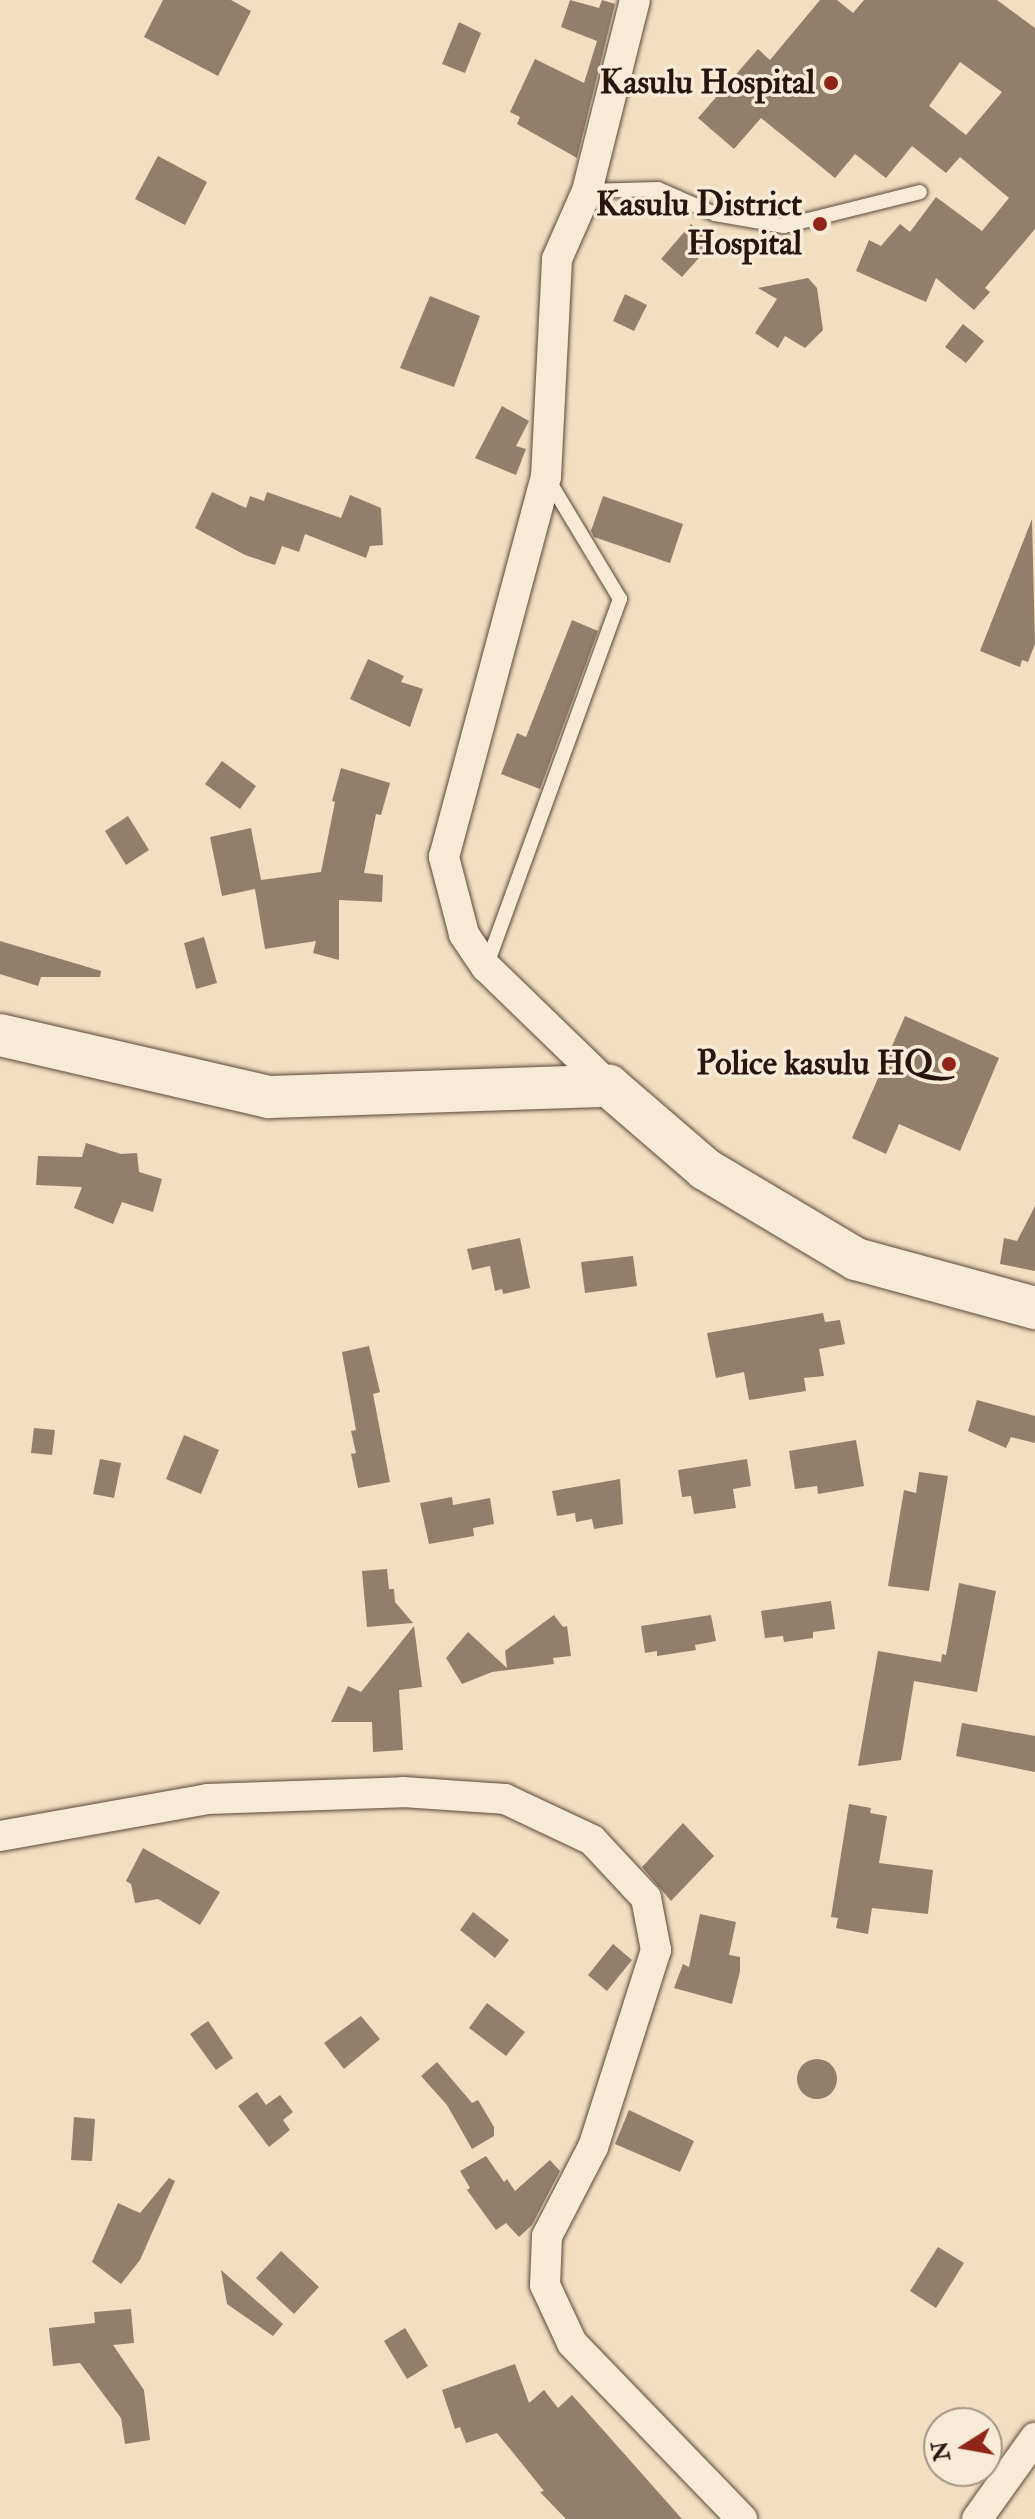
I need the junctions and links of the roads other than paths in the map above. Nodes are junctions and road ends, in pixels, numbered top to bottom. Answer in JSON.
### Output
{"nodes":[{"id":1,"x":635,"y":0,"type":"edge"},
{"id":2,"x":587,"y":191,"type":"junction"},
{"id":3,"x":920,"y":192,"type":"dead end"},
{"id":4,"x":546,"y":477,"type":"junction"},
{"id":5,"x":486,"y":967,"type":"junction"},
{"id":6,"x":0,"y":1035,"type":"edge"},
{"id":7,"x":609,"y":1086,"type":"junction"},
{"id":8,"x":1035,"y":1308,"type":"edge"},
{"id":9,"x":0,"y":1836,"type":"edge"},
{"id":10,"x":1035,"y":2438,"type":"edge"},
{"id":11,"x":742,"y":2519,"type":"edge"},
{"id":12,"x":977,"y":2519,"type":"edge"}],
"edges":[{"from":1,"to":2,"type":"street"},
{"from":2,"to":3,"type":"lane"},
{"from":2,"to":4,"type":"street"},
{"from":4,"to":5,"type":"street"},
{"from":4,"to":5,"type":"lane"},
{"from":5,"to":7,"type":"street"},
{"from":6,"to":7,"type":"street"},
{"from":7,"to":8,"type":"street"},
{"from":9,"to":11,"type":"street"},
{"from":10,"to":12,"type":"street"}]}
